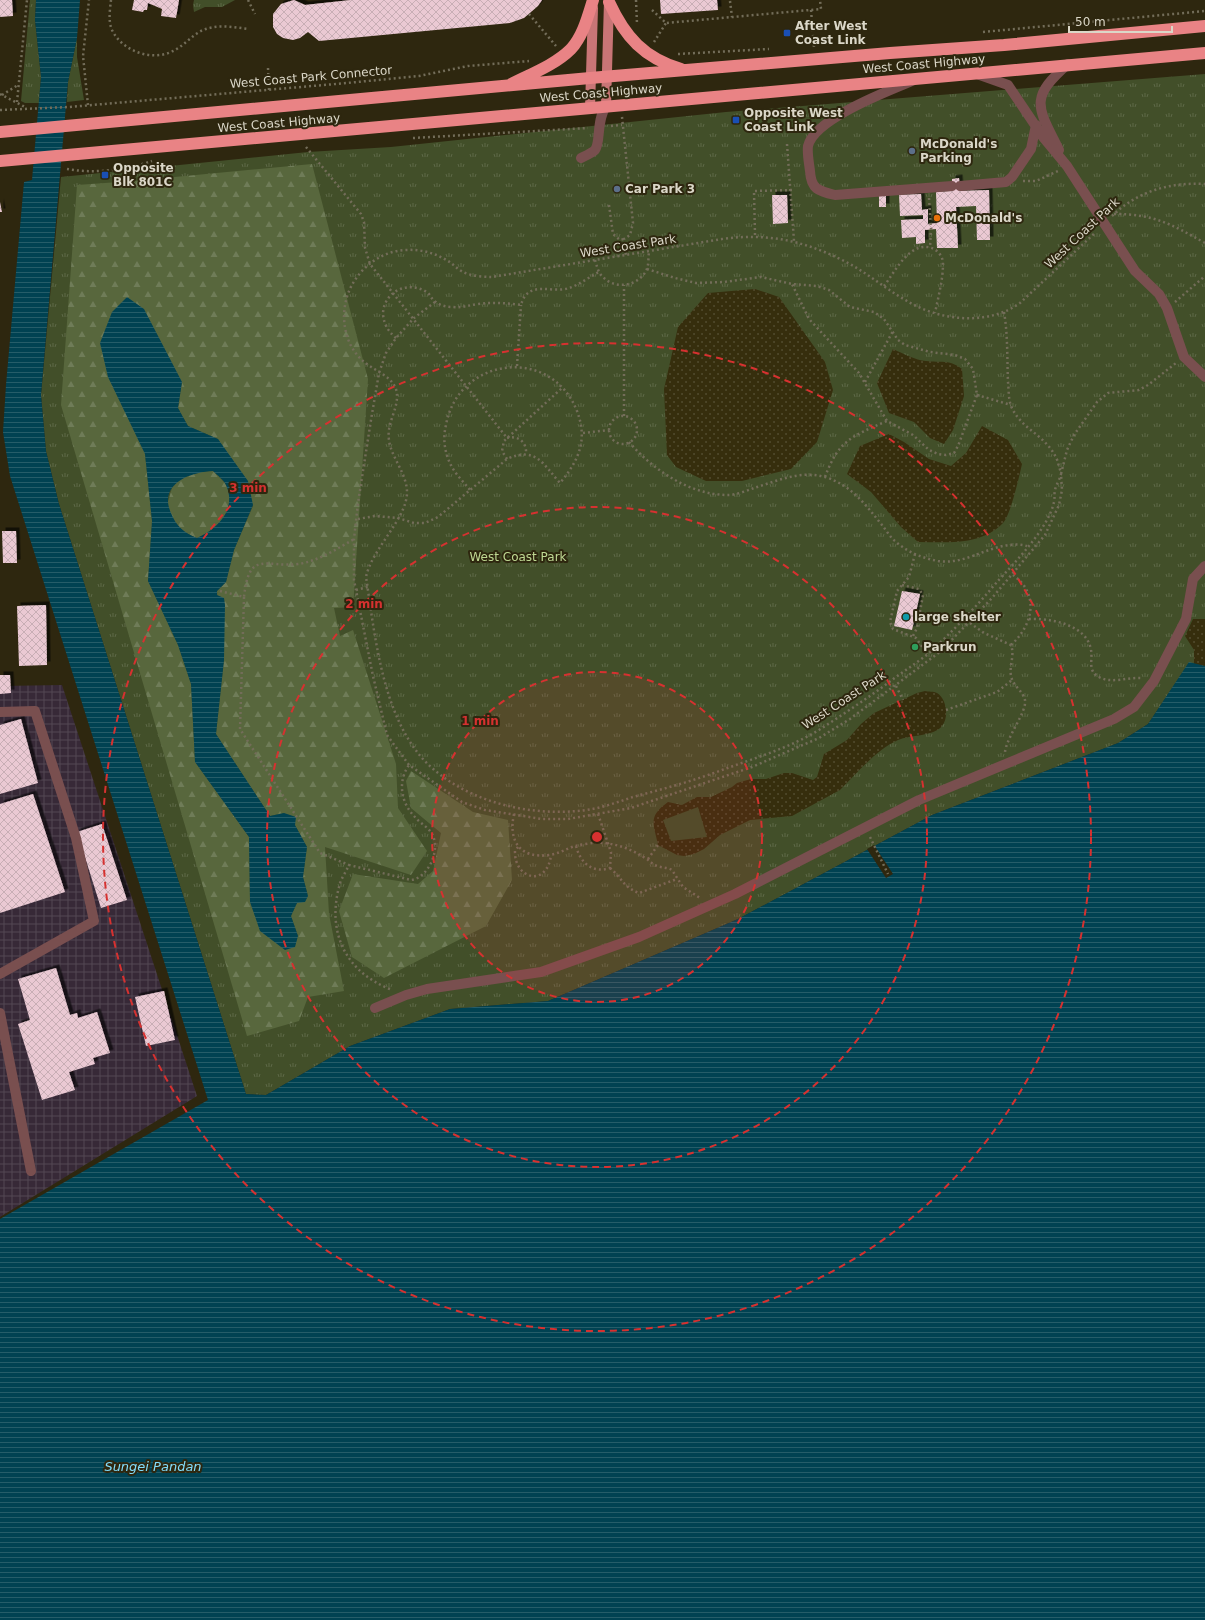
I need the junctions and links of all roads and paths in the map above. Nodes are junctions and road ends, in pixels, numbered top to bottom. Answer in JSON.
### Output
{"nodes":[{"id":1,"x":27,"y":0,"type":"edge"},
{"id":2,"x":89,"y":0,"type":"edge"},
{"id":3,"x":111,"y":0,"type":"edge"},
{"id":4,"x":248,"y":0,"type":"edge"},
{"id":5,"x":593,"y":0,"type":"edge"},
{"id":6,"x":636,"y":0,"type":"edge"},
{"id":7,"x":820,"y":0,"type":"edge"},
{"id":8,"x":609,"y":1,"type":"edge"},
{"id":9,"x":730,"y":1,"type":"edge"},
{"id":10,"x":652,"y":10,"type":"dead end"},
{"id":11,"x":811,"y":10,"type":"junction"},
{"id":12,"x":1205,"y":11,"type":"edge"},
{"id":13,"x":255,"y":14,"type":"dead end"},
{"id":14,"x":529,"y":14,"type":"dead end"},
{"id":15,"x":732,"y":17,"type":"junction"},
{"id":16,"x":666,"y":23,"type":"junction"},
{"id":17,"x":1205,"y":26,"type":"edge"},
{"id":18,"x":248,"y":29,"type":"dead end"},
{"id":19,"x":982,"y":32,"type":"dead end"},
{"id":20,"x":648,"y":39,"type":"dead end"},
{"id":21,"x":654,"y":42,"type":"junction"},
{"id":22,"x":560,"y":43,"type":"dead end"},
{"id":23,"x":636,"y":43,"type":"junction"},
{"id":24,"x":660,"y":46,"type":"dead end"},
{"id":25,"x":814,"y":46,"type":"junction"},
{"id":26,"x":821,"y":46,"type":"dead end"},
{"id":27,"x":806,"y":47,"type":"dead end"},
{"id":28,"x":774,"y":49,"type":"dead end"},
{"id":29,"x":1205,"y":53,"type":"edge"},
{"id":30,"x":671,"y":54,"type":"dead end"},
{"id":31,"x":534,"y":60,"type":"dead end"},
{"id":32,"x":1068,"y":64,"type":"junction"},
{"id":33,"x":268,"y":68,"type":"dead end"},
{"id":34,"x":689,"y":71,"type":"junction"},
{"id":35,"x":974,"y":73,"type":"junction"},
{"id":36,"x":606,"y":77,"type":"junction"},
{"id":37,"x":590,"y":78,"type":"junction"},
{"id":38,"x":918,"y":79,"type":"junction"},
{"id":39,"x":19,"y":84,"type":"junction"},
{"id":40,"x":503,"y":88,"type":"junction"},
{"id":41,"x":269,"y":90,"type":"junction"},
{"id":42,"x":1,"y":94,"type":"edge"},
{"id":43,"x":17,"y":102,"type":"junction"},
{"id":44,"x":88,"y":105,"type":"junction"},
{"id":45,"x":620,"y":105,"type":"junction"},
{"id":46,"x":606,"y":106,"type":"junction"},
{"id":47,"x":26,"y":107,"type":"junction"},
{"id":48,"x":590,"y":108,"type":"junction"},
{"id":49,"x":0,"y":110,"type":"edge"},
{"id":50,"x":622,"y":125,"type":"junction"},
{"id":51,"x":1036,"y":125,"type":"junction"},
{"id":52,"x":598,"y":127,"type":"junction"},
{"id":53,"x":0,"y":132,"type":"edge"},
{"id":54,"x":410,"y":138,"type":"dead end"},
{"id":55,"x":787,"y":144,"type":"dead end"},
{"id":56,"x":300,"y":147,"type":"dead end"},
{"id":57,"x":581,"y":158,"type":"dead end"},
{"id":58,"x":159,"y":160,"type":"dead end"},
{"id":59,"x":0,"y":161,"type":"edge"},
{"id":60,"x":1067,"y":166,"type":"junction"},
{"id":61,"x":63,"y":168,"type":"dead end"},
{"id":62,"x":1006,"y":182,"type":"junction"},
{"id":63,"x":1205,"y":184,"type":"edge"},
{"id":64,"x":928,"y":188,"type":"junction"},
{"id":65,"x":792,"y":190,"type":"junction"},
{"id":66,"x":609,"y":205,"type":"dead end"},
{"id":67,"x":1114,"y":214,"type":"junction"},
{"id":68,"x":1105,"y":224,"type":"junction"},
{"id":69,"x":755,"y":235,"type":"junction"},
{"id":70,"x":624,"y":239,"type":"junction"},
{"id":71,"x":794,"y":241,"type":"junction"},
{"id":72,"x":1205,"y":243,"type":"edge"},
{"id":73,"x":930,"y":248,"type":"junction"},
{"id":74,"x":649,"y":252,"type":"junction"},
{"id":75,"x":626,"y":256,"type":"junction"},
{"id":76,"x":595,"y":260,"type":"junction"},
{"id":77,"x":370,"y":264,"type":"junction"},
{"id":78,"x":647,"y":269,"type":"junction"},
{"id":79,"x":599,"y":272,"type":"junction"},
{"id":80,"x":1205,"y":276,"type":"edge"},
{"id":81,"x":792,"y":284,"type":"junction"},
{"id":82,"x":624,"y":285,"type":"junction"},
{"id":83,"x":884,"y":286,"type":"junction"},
{"id":84,"x":392,"y":293,"type":"junction"},
{"id":85,"x":434,"y":302,"type":"junction"},
{"id":86,"x":521,"y":305,"type":"junction"},
{"id":87,"x":1167,"y":308,"type":"junction"},
{"id":88,"x":1004,"y":312,"type":"junction"},
{"id":89,"x":935,"y":313,"type":"junction"},
{"id":90,"x":414,"y":318,"type":"junction"},
{"id":91,"x":893,"y":330,"type":"junction"},
{"id":92,"x":396,"y":338,"type":"junction"},
{"id":93,"x":1184,"y":357,"type":"junction"},
{"id":94,"x":517,"y":366,"type":"junction"},
{"id":95,"x":379,"y":373,"type":"junction"},
{"id":96,"x":1205,"y":377,"type":"edge"},
{"id":97,"x":865,"y":382,"type":"junction"},
{"id":98,"x":466,"y":385,"type":"junction"},
{"id":99,"x":562,"y":388,"type":"junction"},
{"id":100,"x":977,"y":396,"type":"junction"},
{"id":101,"x":1010,"y":405,"type":"junction"},
{"id":102,"x":624,"y":416,"type":"junction"},
{"id":103,"x":887,"y":421,"type":"junction"},
{"id":104,"x":609,"y":430,"type":"junction"},
{"id":105,"x":583,"y":433,"type":"junction"},
{"id":106,"x":507,"y":438,"type":"junction"},
{"id":107,"x":629,"y":442,"type":"junction"},
{"id":108,"x":526,"y":454,"type":"junction"},
{"id":109,"x":508,"y":459,"type":"junction"},
{"id":110,"x":1061,"y":474,"type":"junction"},
{"id":111,"x":825,"y":477,"type":"junction"},
{"id":112,"x":470,"y":490,"type":"junction"},
{"id":113,"x":398,"y":518,"type":"junction"},
{"id":114,"x":358,"y":519,"type":"junction"},
{"id":115,"x":354,"y":539,"type":"junction"},
{"id":116,"x":1027,"y":546,"type":"junction"},
{"id":117,"x":915,"y":554,"type":"junction"},
{"id":118,"x":1205,"y":566,"type":"edge"},
{"id":119,"x":1013,"y":575,"type":"junction"},
{"id":120,"x":902,"y":584,"type":"junction"},
{"id":121,"x":368,"y":587,"type":"junction"},
{"id":122,"x":356,"y":590,"type":"junction"},
{"id":123,"x":220,"y":591,"type":"dead end"},
{"id":124,"x":244,"y":597,"type":"junction"},
{"id":125,"x":1029,"y":619,"type":"junction"},
{"id":126,"x":970,"y":623,"type":"junction"},
{"id":127,"x":913,"y":636,"type":"junction"},
{"id":128,"x":1011,"y":646,"type":"junction"},
{"id":129,"x":927,"y":654,"type":"junction"},
{"id":130,"x":1012,"y":680,"type":"junction"},
{"id":131,"x":1154,"y":681,"type":"junction"},
{"id":132,"x":896,"y":686,"type":"junction"},
{"id":133,"x":903,"y":700,"type":"dead end"},
{"id":134,"x":946,"y":710,"type":"dead end"},
{"id":135,"x":0,"y":712,"type":"edge"},
{"id":136,"x":1003,"y":764,"type":"junction"},
{"id":137,"x":409,"y":765,"type":"junction"},
{"id":138,"x":514,"y":814,"type":"junction"},
{"id":139,"x":598,"y":814,"type":"junction"},
{"id":140,"x":865,"y":827,"type":"junction"},
{"id":141,"x":609,"y":844,"type":"junction"},
{"id":142,"x":658,"y":845,"type":"dead end"},
{"id":143,"x":576,"y":846,"type":"junction"},
{"id":144,"x":518,"y":847,"type":"junction"},
{"id":145,"x":551,"y":855,"type":"junction"},
{"id":146,"x":648,"y":859,"type":"junction"},
{"id":147,"x":349,"y":865,"type":"junction"},
{"id":148,"x":610,"y":868,"type":"junction"},
{"id":149,"x":888,"y":874,"type":"dead end"},
{"id":150,"x":677,"y":879,"type":"junction"},
{"id":151,"x":714,"y":902,"type":"junction"},
{"id":152,"x":0,"y":974,"type":"edge"},
{"id":153,"x":378,"y":984,"type":"dead end"},
{"id":154,"x":375,"y":1008,"type":"dead end"},
{"id":155,"x":0,"y":1013,"type":"edge"},
{"id":156,"x":31,"y":1171,"type":"dead end"}],
"edges":[{"from":1,"to":39,"type":"path"},
{"from":2,"to":44,"type":"path"},
{"from":3,"to":18,"type":"path"},
{"from":4,"to":13,"type":"path"},
{"from":5,"to":37,"type":"main road"},
{"from":5,"to":40,"type":"highway"},
{"from":6,"to":23,"type":"path"},
{"from":7,"to":11,"type":"path"},
{"from":8,"to":23,"type":"highway"},
{"from":8,"to":36,"type":"main road"},
{"from":9,"to":15,"type":"path"},
{"from":10,"to":16,"type":"path"},
{"from":11,"to":15,"type":"path"},
{"from":11,"to":25,"type":"path"},
{"from":12,"to":19,"type":"path"},
{"from":14,"to":22,"type":"path"},
{"from":15,"to":16,"type":"path"},
{"from":16,"to":21,"type":"path"},
{"from":17,"to":34,"type":"highway","name":"West Coast Highway"},
{"from":20,"to":21,"type":"path"},
{"from":21,"to":24,"type":"path"},
{"from":23,"to":34,"type":"highway"},
{"from":25,"to":26,"type":"path"},
{"from":25,"to":27,"type":"path"},
{"from":28,"to":30,"type":"path"},
{"from":29,"to":32,"type":"highway","name":"West Coast Highway"},
{"from":31,"to":41,"type":"path","name":"West Coast Park Connector"},
{"from":32,"to":35,"type":"highway","name":"West Coast Highway"},
{"from":32,"to":60,"type":"lane"},
{"from":33,"to":41,"type":"path"},
{"from":34,"to":36,"type":"highway","name":"West Coast Highway"},
{"from":35,"to":38,"type":"highway","name":"West Coast Highway"},
{"from":35,"to":51,"type":"lane"},
{"from":36,"to":37,"type":"highway","name":"West Coast Highway"},
{"from":36,"to":46,"type":"main road"},
{"from":37,"to":40,"type":"highway","name":"West Coast Highway"},
{"from":37,"to":48,"type":"main road"},
{"from":38,"to":45,"type":"highway","name":"West Coast Highway"},
{"from":38,"to":64,"type":"lane"},
{"from":39,"to":42,"type":"path"},
{"from":39,"to":43,"type":"path"},
{"from":40,"to":53,"type":"highway","name":"West Coast Highway"},
{"from":41,"to":44,"type":"path","name":"West Coast Park Connector"},
{"from":42,"to":43,"type":"path","name":"West Coast Park Connector"},
{"from":43,"to":47,"type":"path","name":"West Coast Park Connector"},
{"from":44,"to":47,"type":"path","name":"West Coast Park Connector"},
{"from":45,"to":46,"type":"highway","name":"West Coast Highway"},
{"from":45,"to":50,"type":"path"},
{"from":46,"to":48,"type":"highway","name":"West Coast Highway"},
{"from":46,"to":52,"type":"lane"},
{"from":47,"to":49,"type":"path"},
{"from":48,"to":59,"type":"highway","name":"West Coast Highway"},
{"from":50,"to":52,"type":"path"},
{"from":50,"to":70,"type":"path"},
{"from":51,"to":60,"type":"lane"},
{"from":51,"to":62,"type":"lane"},
{"from":52,"to":54,"type":"path"},
{"from":52,"to":57,"type":"lane"},
{"from":55,"to":65,"type":"path"},
{"from":56,"to":77,"type":"path"},
{"from":58,"to":61,"type":"path"},
{"from":60,"to":62,"type":"path"},
{"from":60,"to":68,"type":"lane"},
{"from":62,"to":64,"type":"lane"},
{"from":63,"to":67,"type":"path","name":"West Coast Park"},
{"from":64,"to":73,"type":"path"},
{"from":65,"to":69,"type":"path"},
{"from":65,"to":71,"type":"path"},
{"from":66,"to":70,"type":"path"},
{"from":67,"to":68,"type":"path","name":"West Coast Park"},
{"from":67,"to":72,"type":"path"},
{"from":68,"to":87,"type":"lane"},
{"from":68,"to":88,"type":"path","name":"West Coast Park"},
{"from":69,"to":71,"type":"path","name":"West Coast Park"},
{"from":69,"to":74,"type":"path","name":"West Coast Park"},
{"from":70,"to":75,"type":"path"},
{"from":71,"to":83,"type":"path","name":"West Coast Park"},
{"from":73,"to":83,"type":"path"},
{"from":73,"to":89,"type":"path"},
{"from":74,"to":75,"type":"path","name":"West Coast Park"},
{"from":74,"to":78,"type":"path"},
{"from":75,"to":76,"type":"path","name":"West Coast Park"},
{"from":76,"to":77,"type":"path","name":"West Coast Park"},
{"from":76,"to":79,"type":"path"},
{"from":77,"to":84,"type":"path"},
{"from":77,"to":95,"type":"path","name":"West Coast Park"},
{"from":78,"to":81,"type":"path"},
{"from":78,"to":82,"type":"path"},
{"from":79,"to":82,"type":"path"},
{"from":79,"to":86,"type":"path"},
{"from":80,"to":87,"type":"path"},
{"from":81,"to":91,"type":"path"},
{"from":81,"to":97,"type":"path"},
{"from":82,"to":102,"type":"path"},
{"from":83,"to":89,"type":"path","name":"West Coast Park"},
{"from":84,"to":85,"type":"path"},
{"from":84,"to":90,"type":"path"},
{"from":84,"to":92,"type":"path"},
{"from":85,"to":86,"type":"path"},
{"from":85,"to":90,"type":"path"},
{"from":86,"to":94,"type":"path"},
{"from":87,"to":93,"type":"lane"},
{"from":88,"to":89,"type":"path","name":"West Coast Park"},
{"from":88,"to":101,"type":"path"},
{"from":90,"to":92,"type":"path"},
{"from":90,"to":98,"type":"path"},
{"from":91,"to":97,"type":"path"},
{"from":91,"to":100,"type":"path"},
{"from":92,"to":95,"type":"path"},
{"from":93,"to":96,"type":"lane"},
{"from":93,"to":110,"type":"path","name":"West Coast Park"},
{"from":94,"to":98,"type":"path"},
{"from":94,"to":99,"type":"path"},
{"from":95,"to":113,"type":"path","name":"West Coast Park"},
{"from":95,"to":114,"type":"path"},
{"from":97,"to":103,"type":"path"},
{"from":98,"to":106,"type":"path"},
{"from":98,"to":112,"type":"path"},
{"from":99,"to":105,"type":"path"},
{"from":99,"to":106,"type":"path"},
{"from":100,"to":101,"type":"path"},
{"from":100,"to":103,"type":"path"},
{"from":101,"to":110,"type":"path"},
{"from":102,"to":104,"type":"path"},
{"from":102,"to":107,"type":"path"},
{"from":103,"to":111,"type":"path"},
{"from":104,"to":105,"type":"path"},
{"from":104,"to":107,"type":"path"},
{"from":105,"to":108,"type":"path"},
{"from":106,"to":108,"type":"path"},
{"from":106,"to":109,"type":"path"},
{"from":107,"to":111,"type":"path"},
{"from":108,"to":109,"type":"path"},
{"from":109,"to":112,"type":"path"},
{"from":110,"to":116,"type":"path","name":"West Coast Park"},
{"from":110,"to":119,"type":"path"},
{"from":111,"to":117,"type":"path"},
{"from":112,"to":113,"type":"path"},
{"from":113,"to":114,"type":"path"},
{"from":113,"to":121,"type":"path","name":"West Coast Park"},
{"from":114,"to":115,"type":"path"},
{"from":115,"to":122,"type":"path"},
{"from":115,"to":124,"type":"path"},
{"from":116,"to":117,"type":"path"},
{"from":116,"to":129,"type":"path","name":"West Coast Park"},
{"from":117,"to":120,"type":"path"},
{"from":118,"to":131,"type":"lane"},
{"from":119,"to":125,"type":"path"},
{"from":119,"to":126,"type":"path"},
{"from":120,"to":127,"type":"path"},
{"from":120,"to":127,"type":"path"},
{"from":121,"to":122,"type":"path"},
{"from":121,"to":129,"type":"path","name":"West Coast Park"},
{"from":122,"to":137,"type":"path"},
{"from":123,"to":124,"type":"path"},
{"from":124,"to":147,"type":"path"},
{"from":125,"to":128,"type":"path"},
{"from":125,"to":131,"type":"path"},
{"from":126,"to":128,"type":"path"},
{"from":126,"to":132,"type":"path"},
{"from":127,"to":129,"type":"path"},
{"from":128,"to":130,"type":"path"},
{"from":130,"to":134,"type":"path"},
{"from":130,"to":136,"type":"path"},
{"from":131,"to":136,"type":"lane"},
{"from":132,"to":133,"type":"path"},
{"from":132,"to":139,"type":"path"},
{"from":135,"to":152,"type":"lane"},
{"from":136,"to":140,"type":"lane"},
{"from":137,"to":138,"type":"path"},
{"from":137,"to":147,"type":"path"},
{"from":138,"to":139,"type":"path"},
{"from":138,"to":144,"type":"path"},
{"from":139,"to":141,"type":"path"},
{"from":140,"to":149,"type":"path"},
{"from":140,"to":151,"type":"lane"},
{"from":141,"to":143,"type":"path"},
{"from":141,"to":146,"type":"path"},
{"from":141,"to":148,"type":"path"},
{"from":142,"to":146,"type":"path"},
{"from":143,"to":145,"type":"path"},
{"from":143,"to":148,"type":"path"},
{"from":144,"to":145,"type":"path"},
{"from":144,"to":145,"type":"path"},
{"from":146,"to":150,"type":"path"},
{"from":147,"to":153,"type":"path"},
{"from":148,"to":150,"type":"path"},
{"from":150,"to":151,"type":"path"},
{"from":151,"to":154,"type":"lane"},
{"from":155,"to":156,"type":"lane"}]}
